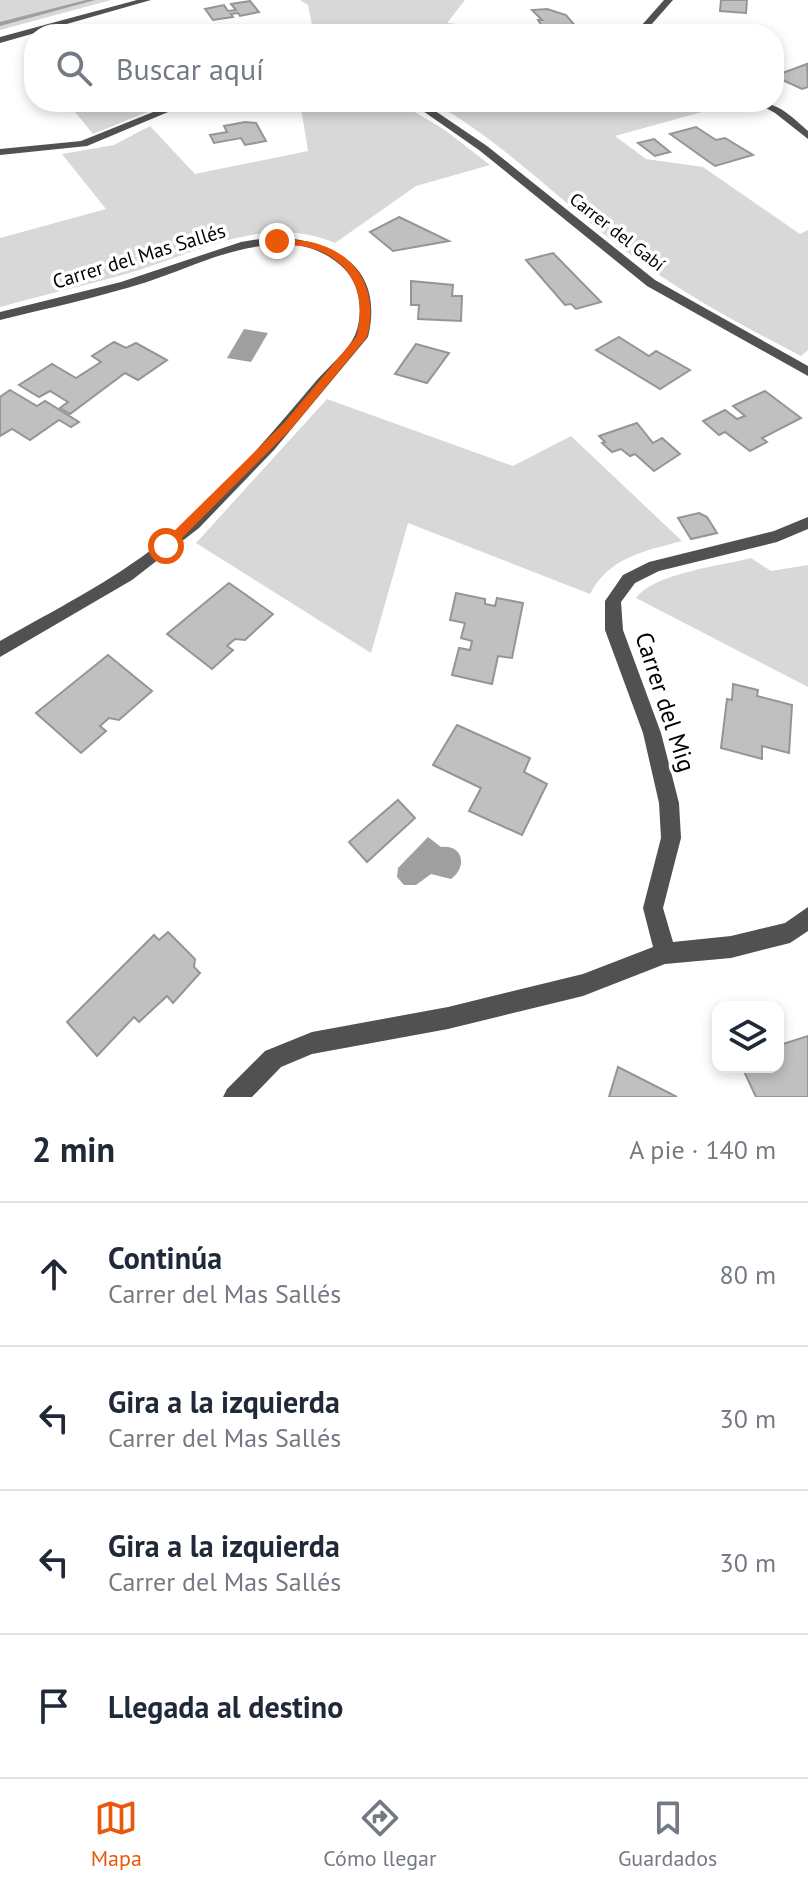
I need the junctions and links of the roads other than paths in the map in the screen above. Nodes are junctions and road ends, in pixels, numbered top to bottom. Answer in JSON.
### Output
{"nodes":[{"id":1,"x":147,"y":0,"type":"edge"},
{"id":2,"x":669,"y":0,"type":"edge"},
{"id":3,"x":59,"y":24,"type":"edge"},
{"id":4,"x":647,"y":24,"type":"edge"},
{"id":5,"x":24,"y":33,"type":"edge"},
{"id":6,"x":0,"y":40,"type":"edge"},
{"id":7,"x":162,"y":112,"type":"edge"},
{"id":8,"x":430,"y":112,"type":"edge"},
{"id":9,"x":780,"y":112,"type":"edge"},
{"id":10,"x":808,"y":136,"type":"edge"},
{"id":11,"x":0,"y":152,"type":"edge"},
{"id":12,"x":0,"y":316,"type":"edge"},
{"id":13,"x":808,"y":372,"type":"edge"},
{"id":14,"x":808,"y":523,"type":"edge"},
{"id":15,"x":0,"y":650,"type":"edge"},
{"id":16,"x":808,"y":917,"type":"edge"},
{"id":17,"x":665,"y":953,"type":"junction"},
{"id":18,"x":235,"y":1097,"type":"edge"}],
"edges":[{"from":1,"to":3,"type":"street"},
{"from":2,"to":4,"type":"street"},
{"from":5,"to":6,"type":"street"},
{"from":7,"to":11,"type":"street"},
{"from":8,"to":13,"type":"street","name":"Carrer del Gabí"},
{"from":9,"to":10,"type":"street"},
{"from":12,"to":15,"type":"street","name":"Carrer del Mas Sallés"},
{"from":14,"to":17,"type":"street","name":"Carrer del Mig"},
{"from":16,"to":17,"type":"street"},
{"from":17,"to":18,"type":"street"}]}
